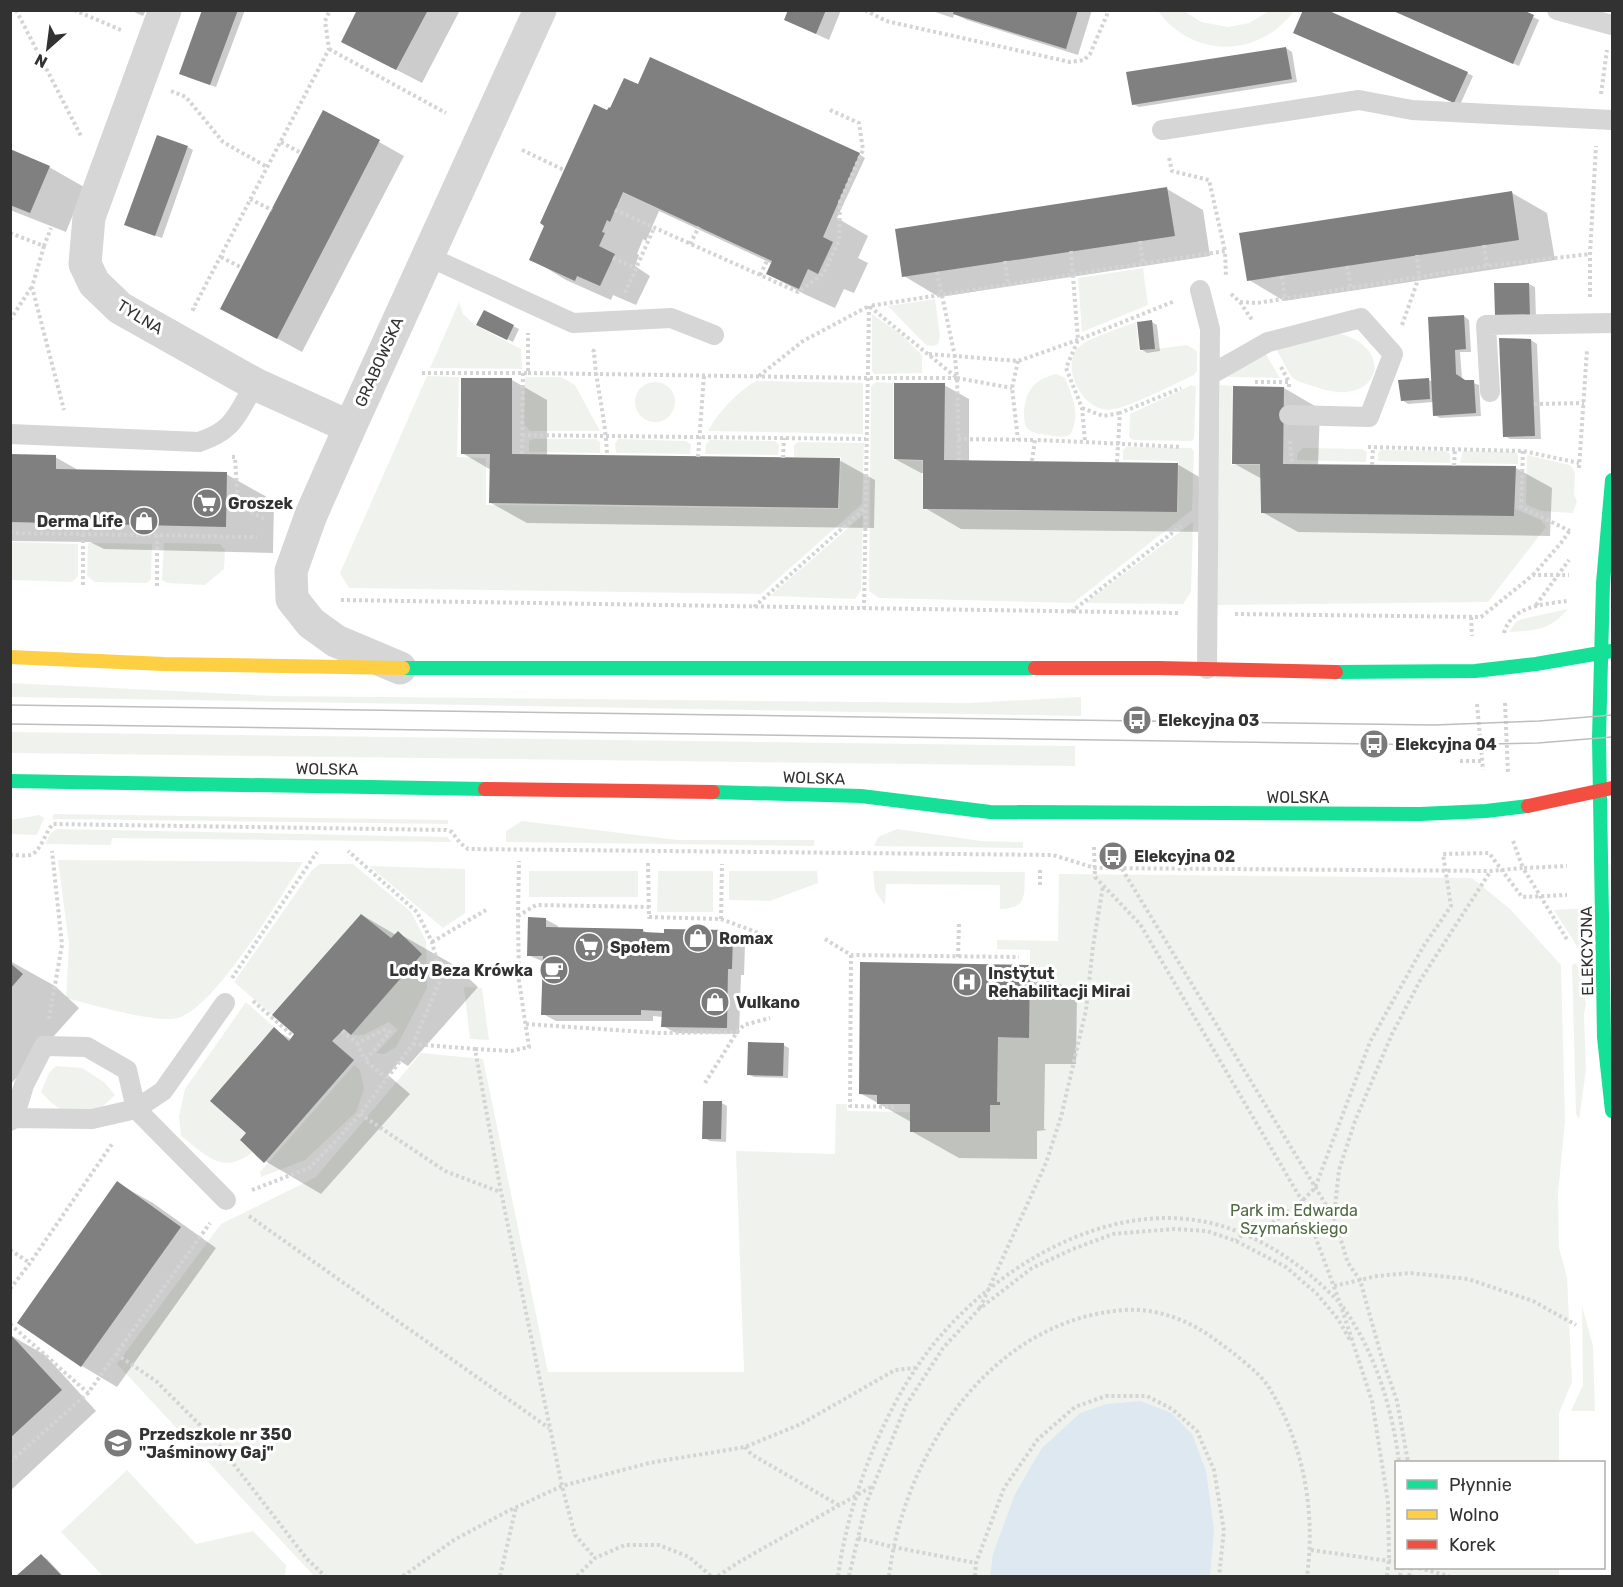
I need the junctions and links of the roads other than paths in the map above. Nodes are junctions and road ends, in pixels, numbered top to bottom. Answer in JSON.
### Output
{"nodes":[{"id":1,"x":165,"y":10,"type":"edge"},
{"id":2,"x":540,"y":10,"type":"edge"},
{"id":3,"x":1557,"y":10,"type":"edge"},
{"id":4,"x":1612,"y":25,"type":"edge"},
{"id":5,"x":1612,"y":120,"type":"edge"},
{"id":6,"x":1162,"y":130,"type":"road end"},
{"id":7,"x":427,"y":256,"type":"junction"},
{"id":8,"x":1200,"y":290,"type":"road end"},
{"id":9,"x":1612,"y":323,"type":"edge"},
{"id":10,"x":714,"y":335,"type":"dead end"},
{"id":11,"x":1210,"y":375,"type":"junction"},
{"id":12,"x":255,"y":384,"type":"junction"},
{"id":13,"x":1490,"y":392,"type":"dead end"},
{"id":14,"x":1289,"y":415,"type":"dead end"},
{"id":15,"x":350,"y":427,"type":"junction"},
{"id":16,"x":10,"y":434,"type":"edge"},
{"id":17,"x":1612,"y":480,"type":"edge"},
{"id":18,"x":1606,"y":652,"type":"edge"},
{"id":19,"x":10,"y":657,"type":"edge"},
{"id":20,"x":400,"y":668,"type":"junction"},
{"id":21,"x":1207,"y":669,"type":"junction"},
{"id":22,"x":10,"y":781,"type":"edge"},
{"id":23,"x":1612,"y":788,"type":"edge"},
{"id":24,"x":1598,"y":791,"type":"junction"},
{"id":25,"x":225,"y":1003,"type":"road end"},
{"id":26,"x":136,"y":1109,"type":"junction"},
{"id":27,"x":1612,"y":1111,"type":"edge"},
{"id":28,"x":12,"y":1119,"type":"edge"},
{"id":29,"x":226,"y":1200,"type":"road end"}],
"edges":[{"from":1,"to":12,"type":"street","name":"TYLNA"},
{"from":2,"to":7,"type":"street","name":"GRABOWSKA"},
{"from":3,"to":4,"type":"lane"},
{"from":5,"to":6,"type":"lane"},
{"from":7,"to":10,"type":"lane"},
{"from":7,"to":15,"type":"street","name":"GRABOWSKA"},
{"from":8,"to":11,"type":"lane"},
{"from":9,"to":13,"type":"lane"},
{"from":11,"to":14,"type":"lane"},
{"from":11,"to":21,"type":"lane"},
{"from":12,"to":15,"type":"street","name":"TYLNA"},
{"from":12,"to":16,"type":"lane"},
{"from":15,"to":20,"type":"street","name":"GRABOWSKA"},
{"from":17,"to":18,"type":"main road","name":"ELEKCYJNA"},
{"from":18,"to":21,"type":"main road"},
{"from":18,"to":24,"type":"main road","name":"ELEKCYJNA"},
{"from":19,"to":20,"type":"main road"},
{"from":20,"to":21,"type":"main road"},
{"from":22,"to":24,"type":"main road","name":"WOLSKA"},
{"from":23,"to":24,"type":"main road","name":"WOLSKA"},
{"from":24,"to":27,"type":"main road","name":"ELEKCYJNA"},
{"from":25,"to":26,"type":"lane"},
{"from":26,"to":28,"type":"lane"},
{"from":26,"to":28,"type":"lane"},
{"from":26,"to":29,"type":"lane"}]}
